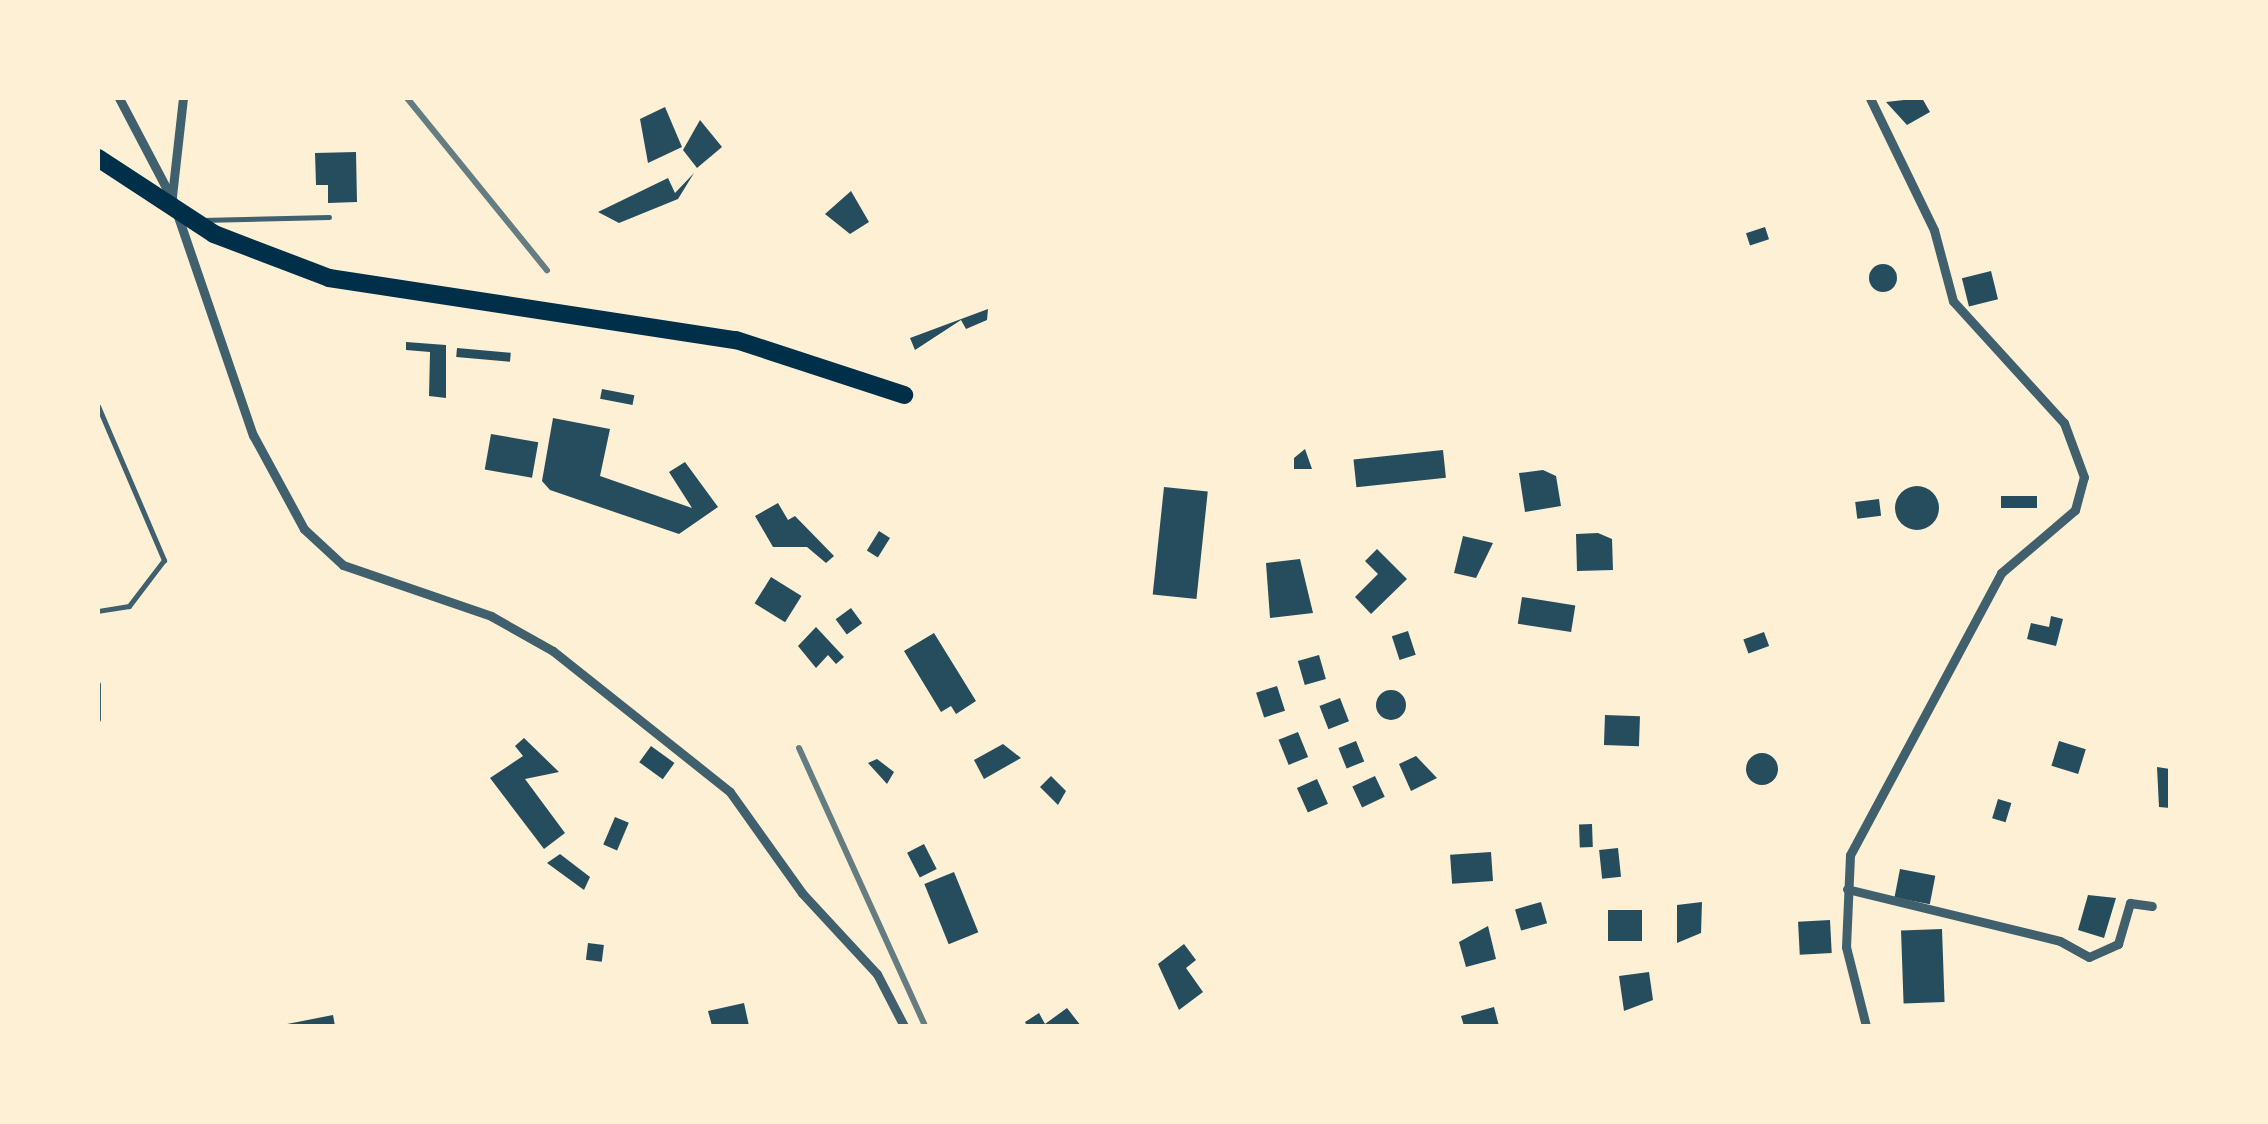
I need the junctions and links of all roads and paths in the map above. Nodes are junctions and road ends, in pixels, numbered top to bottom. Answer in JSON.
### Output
{"nodes":[{"id":1,"x":119,"y":98,"type":"edge"},
{"id":2,"x":183,"y":98,"type":"edge"},
{"id":3,"x":1870,"y":98,"type":"edge"},
{"id":4,"x":98,"y":158,"type":"edge"},
{"id":5,"x":172,"y":198,"type":"junction"},
{"id":6,"x":329,"y":217,"type":"dead end"},
{"id":7,"x":178,"y":222,"type":"junction"},
{"id":8,"x":904,"y":395,"type":"dead end"},
{"id":9,"x":98,"y":406,"type":"edge"},
{"id":10,"x":98,"y":611,"type":"edge"},
{"id":11,"x":98,"y":684,"type":"edge"},
{"id":12,"x":98,"y":719,"type":"edge"},
{"id":13,"x":1846,"y":889,"type":"junction"},
{"id":14,"x":2152,"y":906,"type":"dead end"},
{"id":15,"x":904,"y":1026,"type":"edge"},
{"id":16,"x":1866,"y":1026,"type":"edge"}],
"edges":[{"from":1,"to":5,"type":"street"},
{"from":2,"to":5,"type":"street"},
{"from":3,"to":13,"type":"street"},
{"from":4,"to":8,"type":"highway"},
{"from":5,"to":7,"type":"street"},
{"from":6,"to":7,"type":"lane"},
{"from":7,"to":15,"type":"street"},
{"from":9,"to":10,"type":"lane"},
{"from":11,"to":12,"type":"lane"},
{"from":13,"to":14,"type":"street"},
{"from":13,"to":16,"type":"street"}]}
